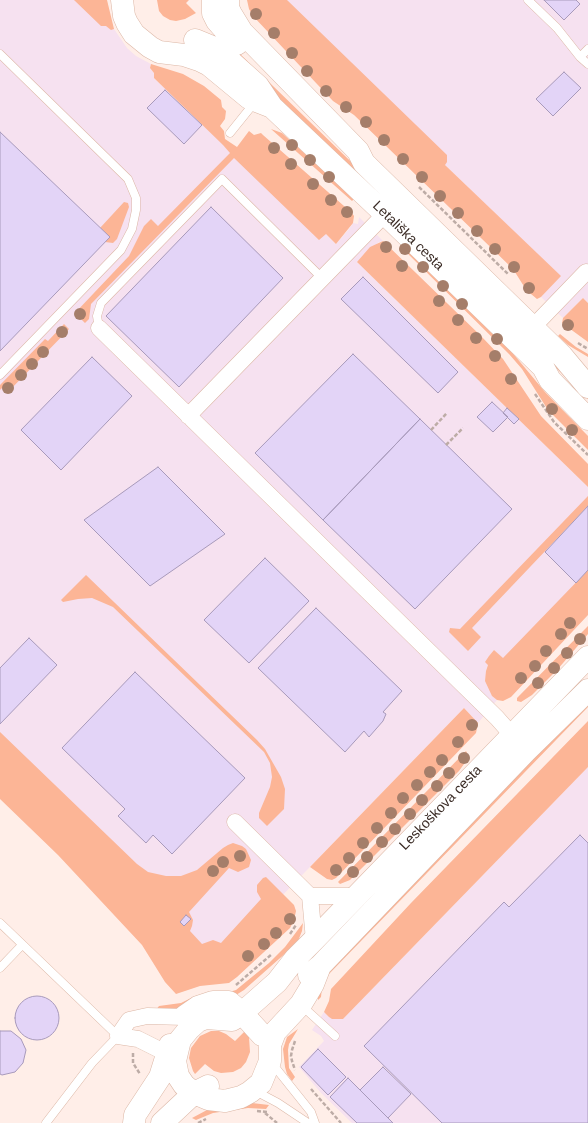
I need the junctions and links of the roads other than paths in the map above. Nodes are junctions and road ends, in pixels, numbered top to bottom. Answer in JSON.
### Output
{"nodes":[{"id":1,"x":122,"y":0,"type":"edge"},
{"id":2,"x":137,"y":0,"type":"edge"},
{"id":3,"x":528,"y":0,"type":"edge"},
{"id":4,"x":221,"y":6,"type":"edge"},
{"id":5,"x":195,"y":40,"type":"junction"},
{"id":6,"x":588,"y":49,"type":"edge"},
{"id":7,"x":0,"y":54,"type":"edge"},
{"id":8,"x":580,"y":57,"type":"junction"},
{"id":9,"x":588,"y":64,"type":"edge"},
{"id":10,"x":264,"y":104,"type":"junction"},
{"id":11,"x":230,"y":133,"type":"dead end"},
{"id":12,"x":385,"y":214,"type":"junction"},
{"id":13,"x":586,"y":272,"type":"dead end"},
{"id":14,"x":322,"y":278,"type":"junction"},
{"id":15,"x":533,"y":327,"type":"junction"},
{"id":16,"x":99,"y":328,"type":"joint"},
{"id":17,"x":562,"y":356,"type":"junction"},
{"id":18,"x":543,"y":367,"type":"junction"},
{"id":19,"x":588,"y":373,"type":"edge"},
{"id":20,"x":0,"y":375,"type":"edge"},
{"id":21,"x":588,"y":387,"type":"edge"},
{"id":22,"x":588,"y":404,"type":"edge"},
{"id":23,"x":188,"y":416,"type":"junction"},
{"id":24,"x":588,"y":419,"type":"edge"},
{"id":25,"x":588,"y":657,"type":"edge"},
{"id":26,"x":588,"y":690,"type":"edge"},
{"id":27,"x":512,"y":735,"type":"junction"},
{"id":28,"x":235,"y":822,"type":"dead end"},
{"id":29,"x":356,"y":896,"type":"junction"},
{"id":30,"x":310,"y":902,"type":"junction"},
{"id":31,"x":0,"y":923,"type":"edge"},
{"id":32,"x":314,"y":940,"type":"junction"},
{"id":33,"x":22,"y":945,"type":"junction"},
{"id":34,"x":320,"y":966,"type":"junction"},
{"id":35,"x":0,"y":968,"type":"edge"},
{"id":36,"x":235,"y":1000,"type":"junction"},
{"id":37,"x":301,"y":1004,"type":"junction"},
{"id":38,"x":185,"y":1017,"type":"junction"},
{"id":39,"x":118,"y":1036,"type":"junction"},
{"id":40,"x":335,"y":1036,"type":"dead end"},
{"id":41,"x":265,"y":1049,"type":"junction"},
{"id":42,"x":173,"y":1063,"type":"junction"},
{"id":43,"x":250,"y":1092,"type":"junction"},
{"id":44,"x":201,"y":1096,"type":"junction"},
{"id":45,"x":46,"y":1123,"type":"edge"},
{"id":46,"x":134,"y":1123,"type":"edge"},
{"id":47,"x":138,"y":1123,"type":"edge"},
{"id":48,"x":162,"y":1123,"type":"edge"},
{"id":49,"x":176,"y":1123,"type":"edge"},
{"id":50,"x":308,"y":1123,"type":"edge"},
{"id":51,"x":315,"y":1123,"type":"edge"}],
"edges":[{"from":1,"to":10,"type":"main road","name":"Letališka cesta"},
{"from":2,"to":5,"type":"main road","name":"Letališka cesta"},
{"from":3,"to":8,"type":"lane"},
{"from":4,"to":5,"type":"main road","name":"Letališka cesta"},
{"from":4,"to":15,"type":"main road","name":"Letališka cesta"},
{"from":5,"to":10,"type":"main road","name":"Letališka cesta"},
{"from":6,"to":8,"type":"lane"},
{"from":7,"to":20,"type":"lane"},
{"from":8,"to":9,"type":"lane"},
{"from":10,"to":11,"type":"lane"},
{"from":10,"to":12,"type":"main road","name":"Letališka cesta"},
{"from":12,"to":14,"type":"street"},
{"from":12,"to":18,"type":"main road","name":"Letališka cesta"},
{"from":13,"to":15,"type":"street"},
{"from":14,"to":16,"type":"lane"},
{"from":14,"to":23,"type":"street"},
{"from":15,"to":17,"type":"main road","name":"Letališka cesta"},
{"from":16,"to":23,"type":"street"},
{"from":17,"to":19,"type":"main road","name":"Letališka cesta"},
{"from":17,"to":21,"type":"main road","name":"Letališka cesta"},
{"from":18,"to":22,"type":"main road","name":"Letališka cesta"},
{"from":18,"to":24,"type":"main road","name":"Letališka cesta"},
{"from":23,"to":27,"type":"street"},
{"from":25,"to":27,"type":"main road","name":"Leskoškova cesta"},
{"from":26,"to":34,"type":"main road","name":"Leskoškova cesta"},
{"from":27,"to":29,"type":"main road","name":"Leskoškova cesta"},
{"from":28,"to":30,"type":"street"},
{"from":29,"to":30,"type":"street"},
{"from":29,"to":32,"type":"main road","name":"Leskoškova cesta"},
{"from":30,"to":32,"type":"street"},
{"from":31,"to":33,"type":"lane"},
{"from":32,"to":36,"type":"main road","name":"Leskoškova cesta"},
{"from":33,"to":35,"type":"lane"},
{"from":33,"to":39,"type":"lane"},
{"from":34,"to":37,"type":"main road","name":"Leskoškova cesta"},
{"from":34,"to":41,"type":"main road","name":"Leskoškova cesta"},
{"from":36,"to":38,"type":"main road","name":"Leskoškova cesta"},
{"from":36,"to":41,"type":"main road"},
{"from":36,"to":42,"type":"main road","name":"Leskoškova cesta"},
{"from":37,"to":40,"type":"lane"},
{"from":37,"to":41,"type":"main road","name":"Leskoškova cesta"},
{"from":38,"to":39,"type":"street"},
{"from":38,"to":42,"type":"main road","name":"Leskoškova cesta"},
{"from":39,"to":42,"type":"street"},
{"from":39,"to":45,"type":"lane"},
{"from":41,"to":43,"type":"main road","name":"Leskoškova cesta"},
{"from":41,"to":44,"type":"main road","name":"Leskoškova cesta"},
{"from":41,"to":51,"type":"lane"},
{"from":42,"to":44,"type":"main road"},
{"from":42,"to":46,"type":"main road","name":"Leskoškova cesta"},
{"from":42,"to":47,"type":"main road","name":"Leskoškova cesta"},
{"from":43,"to":44,"type":"main road","name":"Leskoškova cesta"},
{"from":43,"to":50,"type":"lane"},
{"from":44,"to":48,"type":"main road","name":"Leskoškova cesta"},
{"from":44,"to":49,"type":"main road","name":"Leskoškova cesta"}]}
